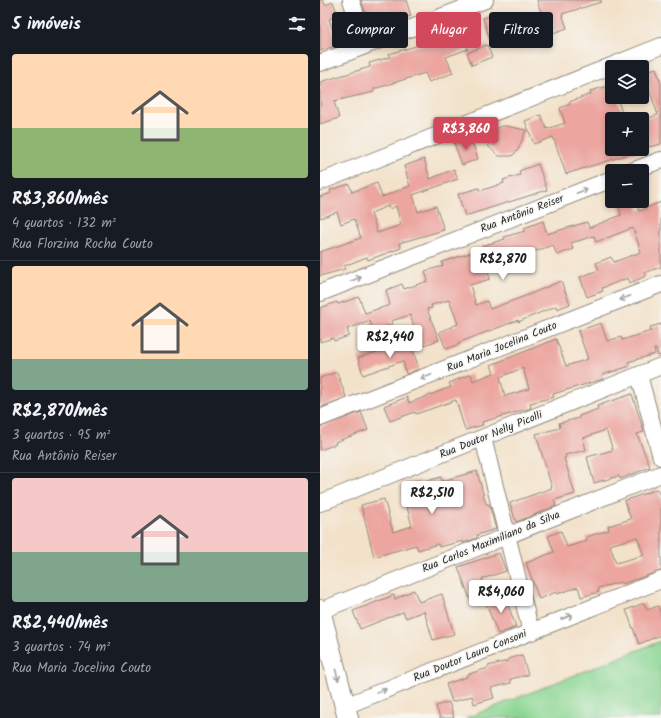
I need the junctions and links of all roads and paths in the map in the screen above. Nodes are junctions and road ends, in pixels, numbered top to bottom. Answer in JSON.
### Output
{"nodes":[{"id":1,"x":351,"y":0,"type":"edge"},
{"id":2,"x":485,"y":0,"type":"edge"},
{"id":3,"x":355,"y":12,"type":"edge"},
{"id":4,"x":408,"y":29,"type":"edge"},
{"id":5,"x":661,"y":46,"type":"edge"},
{"id":6,"x":358,"y":48,"type":"edge"},
{"id":7,"x":320,"y":63,"type":"edge"},
{"id":8,"x":661,"y":160,"type":"edge"},
{"id":9,"x":649,"y":165,"type":"edge"},
{"id":10,"x":320,"y":182,"type":"edge"},
{"id":11,"x":605,"y":182,"type":"edge"},
{"id":12,"x":661,"y":284,"type":"edge"},
{"id":13,"x":320,"y":293,"type":"edge"},
{"id":14,"x":661,"y":366,"type":"edge"},
{"id":15,"x":639,"y":375,"type":"junction"},
{"id":16,"x":320,"y":418,"type":"edge"},
{"id":17,"x":483,"y":438,"type":"junction"},
{"id":18,"x":661,"y":457,"type":"edge"},
{"id":19,"x":661,"y":474,"type":"edge"},
{"id":20,"x":320,"y":503,"type":"edge"},
{"id":21,"x":507,"y":536,"type":"junction"},
{"id":22,"x":661,"y":580,"type":"edge"},
{"id":23,"x":320,"y":611,"type":"edge"},
{"id":24,"x":531,"y":632,"type":"junction"},
{"id":25,"x":347,"y":712,"type":"edge"}],
"edges":[{"from":1,"to":3,"type":"street"},
{"from":2,"to":4,"type":"street"},
{"from":5,"to":10,"type":"street"},
{"from":6,"to":7,"type":"street"},
{"from":8,"to":9,"type":"street"},
{"from":13,"to":11,"type":"street","name":"Rua Antônio Reiser","one_way":true},
{"from":12,"to":16,"type":"street","name":"Rua Maria Jocelina Couto","one_way":true},
{"from":14,"to":15,"type":"street","name":"Rua Doutor Nelly Picolli"},
{"from":15,"to":17,"type":"street","name":"Rua Doutor Nelly Picolli"},
{"from":15,"to":18,"type":"street"},
{"from":17,"to":20,"type":"street","name":"Rua Doutor Nelly Picolli"},
{"from":17,"to":21,"type":"street"},
{"from":19,"to":21,"type":"street","name":"Rua Carlos Maximiliano da Silva"},
{"from":21,"to":23,"type":"street","name":"Rua Carlos Maximiliano da Silva"},
{"from":21,"to":24,"type":"street"},
{"from":24,"to":22,"type":"street","name":"Rua Doutor Lauro Consoni","one_way":true},
{"from":23,"to":25,"type":"main road","one_way":true},
{"from":25,"to":24,"type":"street","name":"Rua Doutor Lauro Consoni","one_way":true}]}
